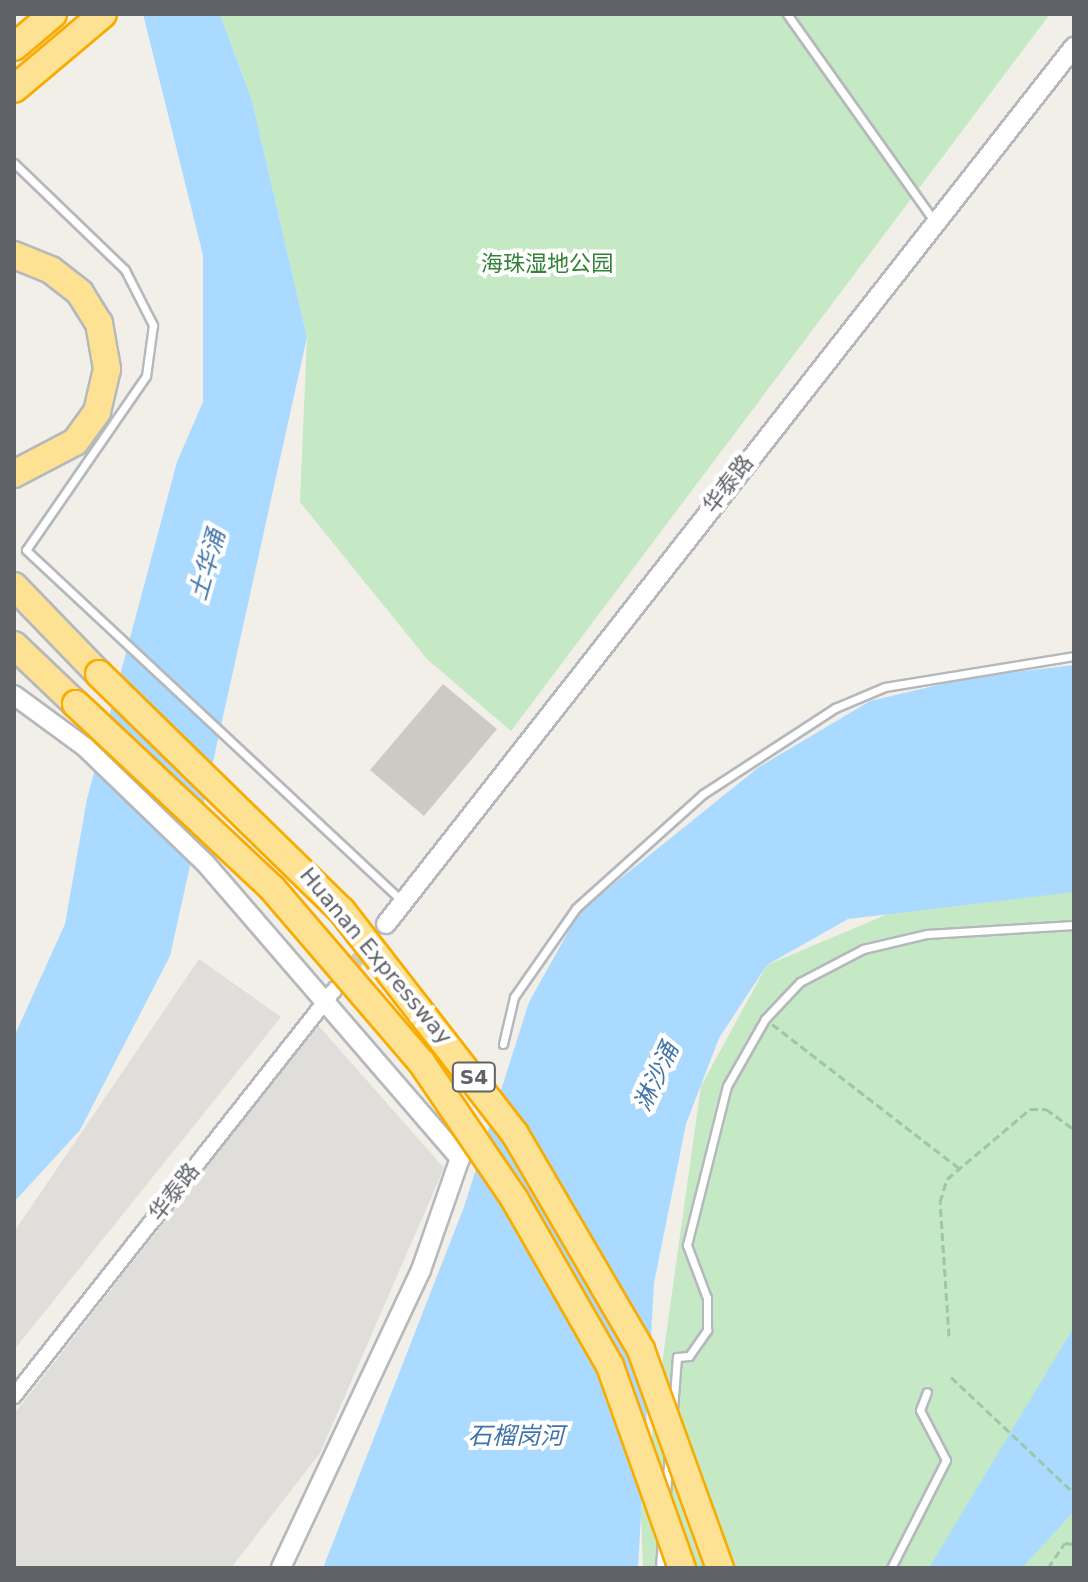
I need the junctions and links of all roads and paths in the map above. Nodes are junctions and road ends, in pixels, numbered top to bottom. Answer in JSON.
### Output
{"nodes":[{"id":1,"x":53,"y":14,"type":"edge"},
{"id":2,"x":103,"y":14,"type":"edge"},
{"id":3,"x":787,"y":14,"type":"edge"},
{"id":4,"x":14,"y":47,"type":"edge"},
{"id":5,"x":1074,"y":47,"type":"edge"},
{"id":6,"x":14,"y":89,"type":"edge"},
{"id":7,"x":14,"y":163,"type":"edge"},
{"id":8,"x":935,"y":223,"type":"junction"},
{"id":9,"x":14,"y":255,"type":"edge"},
{"id":10,"x":14,"y":474,"type":"edge"},
{"id":11,"x":14,"y":586,"type":"edge"},
{"id":12,"x":14,"y":645,"type":"edge"},
{"id":13,"x":1074,"y":656,"type":"edge"},
{"id":14,"x":14,"y":664,"type":"edge"},
{"id":15,"x":14,"y":695,"type":"edge"},
{"id":16,"x":76,"y":704,"type":"junction"},
{"id":17,"x":403,"y":902,"type":"junction"},
{"id":18,"x":386,"y":924,"type":"tunnel mouth"},
{"id":19,"x":1074,"y":925,"type":"edge"},
{"id":20,"x":329,"y":996,"type":"junction"},
{"id":21,"x":765,"y":1019,"type":"junction"},
{"id":22,"x":503,"y":1044,"type":"dead end"},
{"id":23,"x":1074,"y":1129,"type":"edge"},
{"id":24,"x":959,"y":1168,"type":"junction"},
{"id":25,"x":949,"y":1336,"type":"dead end"},
{"id":26,"x":951,"y":1377,"type":"dead end"},
{"id":27,"x":927,"y":1392,"type":"dead end"},
{"id":28,"x":14,"y":1396,"type":"edge"},
{"id":29,"x":1074,"y":1493,"type":"edge"},
{"id":30,"x":1074,"y":1544,"type":"edge"},
{"id":31,"x":281,"y":1568,"type":"edge"},
{"id":32,"x":660,"y":1568,"type":"edge"},
{"id":33,"x":682,"y":1568,"type":"edge"},
{"id":34,"x":720,"y":1568,"type":"edge"},
{"id":35,"x":891,"y":1568,"type":"edge"},
{"id":36,"x":1048,"y":1568,"type":"edge"}],
"edges":[{"from":1,"to":4,"type":"highway","bridge":true},
{"from":2,"to":6,"type":"highway","bridge":true},
{"from":3,"to":8,"type":"lane"},
{"from":5,"to":8,"type":"street","name":"华泰路"},
{"from":7,"to":17,"type":"lane"},
{"from":8,"to":17,"type":"street","name":"华泰路"},
{"from":9,"to":10,"type":"highway"},
{"from":11,"to":34,"type":"highway","name":"Huanan Expressway","number":"S4","bridge":true},
{"from":12,"to":16,"type":"highway","name":"Huanan Expressway","number":"S4"},
{"from":13,"to":22,"type":"lane"},
{"from":14,"to":16,"type":"highway"},
{"from":15,"to":20,"type":"street"},
{"from":16,"to":33,"type":"highway","name":"Huanan Expressway","number":"S4","bridge":true},
{"from":17,"to":18,"type":"street","name":"华泰路"},
{"from":19,"to":21,"type":"lane"},
{"from":20,"to":28,"type":"street","name":"华泰路"},
{"from":20,"to":31,"type":"street"},
{"from":21,"to":24,"type":"path"},
{"from":21,"to":32,"type":"lane"},
{"from":23,"to":24,"type":"path"},
{"from":24,"to":25,"type":"path"},
{"from":26,"to":29,"type":"path","bridge":true},
{"from":27,"to":35,"type":"lane"},
{"from":30,"to":36,"type":"path"}]}
